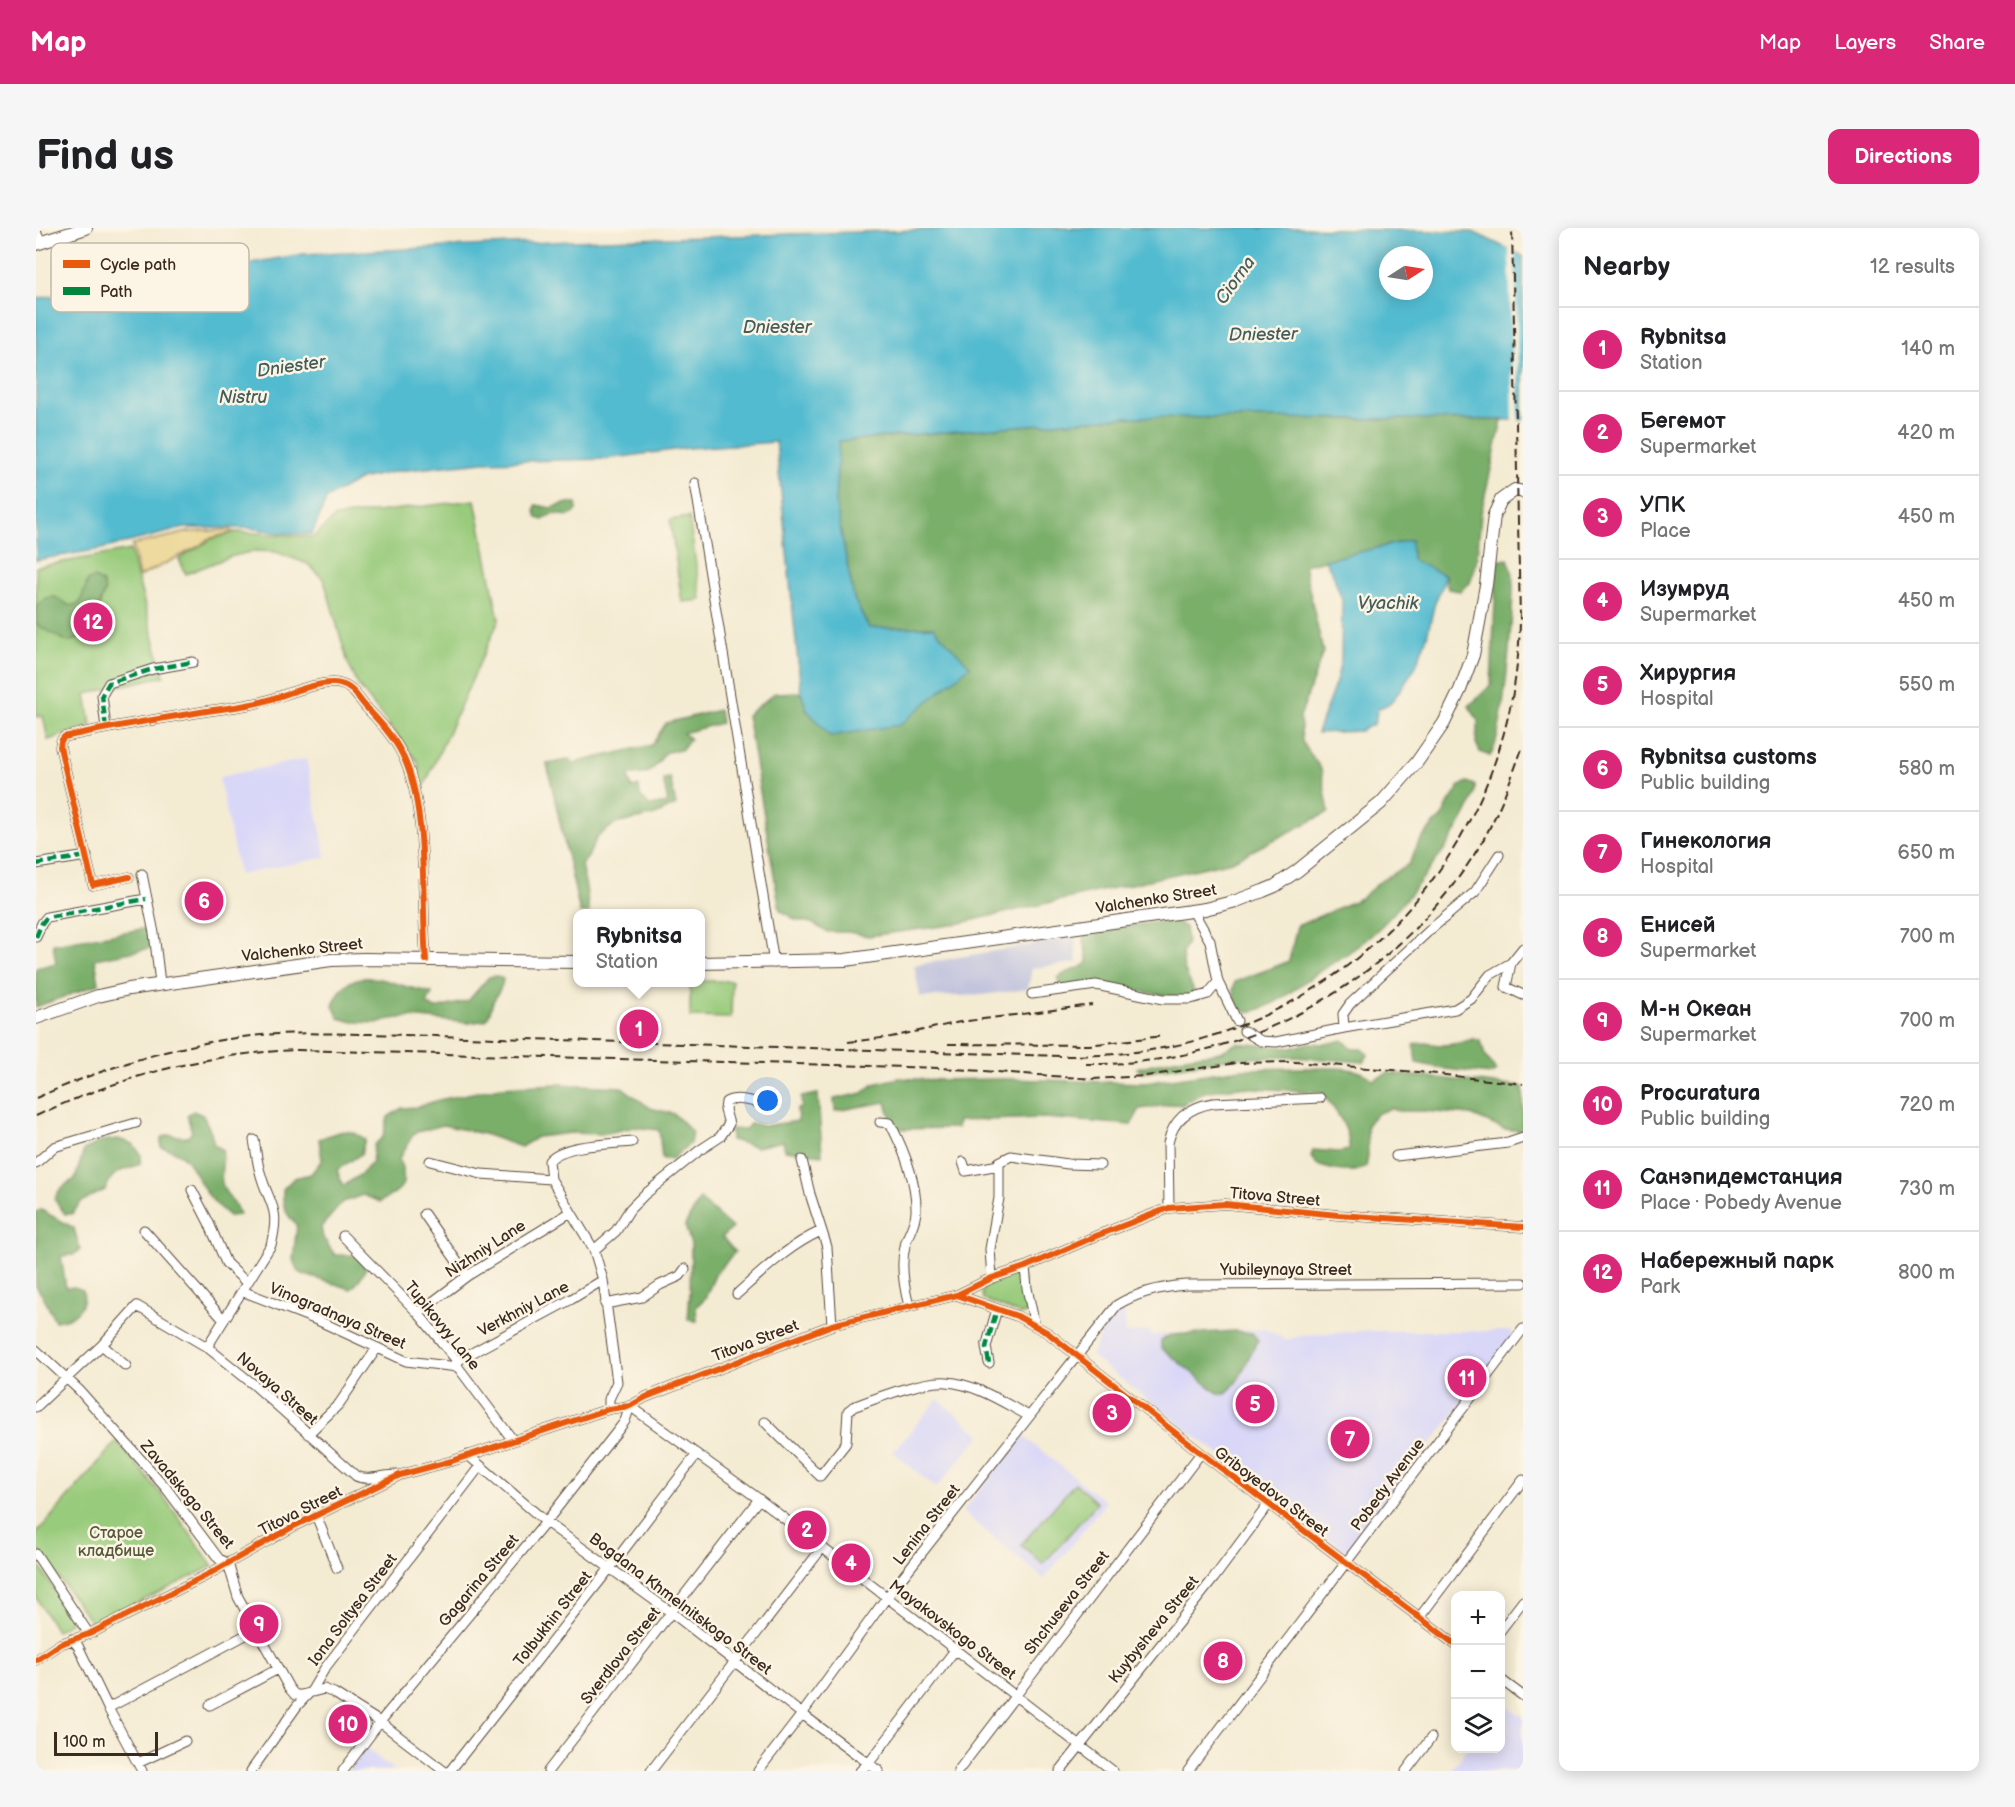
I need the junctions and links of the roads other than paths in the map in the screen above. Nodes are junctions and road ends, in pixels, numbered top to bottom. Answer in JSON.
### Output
{"nodes":[{"id":1,"x":86,"y":228,"type":"edge"},
{"id":2,"x":37,"y":239,"type":"edge"},
{"id":3,"x":695,"y":483,"type":"dead end"},
{"id":4,"x":1519,"y":491,"type":"edge"},
{"id":5,"x":193,"y":663,"type":"dead end"},
{"id":6,"x":106,"y":728,"type":"junction"},
{"id":7,"x":1499,"y":855,"type":"dead end"},
{"id":8,"x":87,"y":856,"type":"junction"},
{"id":9,"x":36,"y":864,"type":"edge"},
{"id":10,"x":142,"y":874,"type":"dead end"},
{"id":11,"x":129,"y":876,"type":"dead end"},
{"id":12,"x":147,"y":898,"type":"junction"},
{"id":13,"x":1193,"y":911,"type":"junction"},
{"id":14,"x":36,"y":937,"type":"edge"},
{"id":15,"x":1523,"y":948,"type":"edge"},
{"id":16,"x":426,"y":960,"type":"junction"},
{"id":17,"x":573,"y":962,"type":"edge"},
{"id":18,"x":705,"y":963,"type":"edge"},
{"id":19,"x":774,"y":963,"type":"junction"},
{"id":20,"x":1511,"y":963,"type":"junction"},
{"id":21,"x":1218,"y":982,"type":"junction"},
{"id":22,"x":160,"y":983,"type":"junction"},
{"id":23,"x":1032,"y":994,"type":"dead end"},
{"id":24,"x":1523,"y":995,"type":"edge"},
{"id":25,"x":36,"y":1018,"type":"edge"},
{"id":26,"x":1237,"y":1021,"type":"dead end"},
{"id":27,"x":1344,"y":1028,"type":"junction"},
{"id":28,"x":1244,"y":1031,"type":"dead end"},
{"id":29,"x":1320,"y":1098,"type":"dead end"},
{"id":30,"x":771,"y":1105,"type":"dead end"},
{"id":31,"x":880,"y":1122,"type":"dead end"},
{"id":32,"x":136,"y":1123,"type":"dead end"},
{"id":33,"x":1523,"y":1138,"type":"edge"},
{"id":34,"x":254,"y":1140,"type":"dead end"},
{"id":35,"x":632,"y":1142,"type":"dead end"},
{"id":36,"x":1396,"y":1156,"type":"dead end"},
{"id":37,"x":802,"y":1160,"type":"dead end"},
{"id":38,"x":430,"y":1161,"type":"dead end"},
{"id":39,"x":963,"y":1162,"type":"dead end"},
{"id":40,"x":36,"y":1163,"type":"edge"},
{"id":41,"x":999,"y":1165,"type":"junction"},
{"id":42,"x":1100,"y":1165,"type":"dead end"},
{"id":43,"x":551,"y":1179,"type":"junction"},
{"id":44,"x":192,"y":1190,"type":"dead end"},
{"id":45,"x":1168,"y":1208,"type":"junction"},
{"id":46,"x":571,"y":1212,"type":"junction"},
{"id":47,"x":424,"y":1214,"type":"dead end"},
{"id":48,"x":1523,"y":1227,"type":"edge"},
{"id":49,"x":144,"y":1230,"type":"dead end"},
{"id":50,"x":821,"y":1231,"type":"junction"},
{"id":51,"x":343,"y":1236,"type":"dead end"},
{"id":52,"x":594,"y":1250,"type":"junction"},
{"id":53,"x":1025,"y":1267,"type":"junction"},
{"id":54,"x":685,"y":1269,"type":"dead end"},
{"id":55,"x":467,"y":1276,"type":"junction"},
{"id":56,"x":992,"y":1278,"type":"junction"},
{"id":57,"x":603,"y":1280,"type":"junction"},
{"id":58,"x":1523,"y":1283,"type":"edge"},
{"id":59,"x":244,"y":1287,"type":"junction"},
{"id":60,"x":737,"y":1294,"type":"dead end"},
{"id":61,"x":957,"y":1295,"type":"junction"},
{"id":62,"x":605,"y":1304,"type":"junction"},
{"id":63,"x":909,"y":1306,"type":"junction"},
{"id":64,"x":997,"y":1309,"type":"junction"},
{"id":65,"x":418,"y":1313,"type":"junction"},
{"id":66,"x":223,"y":1319,"type":"junction"},
{"id":67,"x":832,"y":1325,"type":"junction"},
{"id":68,"x":1035,"y":1326,"type":"junction"},
{"id":69,"x":1523,"y":1329,"type":"edge"},
{"id":70,"x":102,"y":1345,"type":"junction"},
{"id":71,"x":207,"y":1347,"type":"junction"},
{"id":72,"x":377,"y":1348,"type":"junction"},
{"id":73,"x":36,"y":1350,"type":"edge"},
{"id":74,"x":1076,"y":1354,"type":"junction"},
{"id":75,"x":989,"y":1363,"type":"dead end"},
{"id":76,"x":458,"y":1364,"type":"junction"},
{"id":77,"x":126,"y":1366,"type":"dead end"},
{"id":78,"x":67,"y":1379,"type":"junction"},
{"id":79,"x":630,"y":1406,"type":"junction"},
{"id":80,"x":36,"y":1407,"type":"edge"},
{"id":81,"x":609,"y":1409,"type":"junction"},
{"id":82,"x":1029,"y":1416,"type":"junction"},
{"id":83,"x":765,"y":1422,"type":"dead end"},
{"id":84,"x":308,"y":1434,"type":"junction"},
{"id":85,"x":512,"y":1439,"type":"junction"},
{"id":86,"x":1201,"y":1453,"type":"junction"},
{"id":87,"x":697,"y":1454,"type":"junction"},
{"id":88,"x":468,"y":1455,"type":"junction"},
{"id":89,"x":480,"y":1466,"type":"junction"},
{"id":90,"x":400,"y":1475,"type":"junction"},
{"id":91,"x":1523,"y":1480,"type":"edge"},
{"id":92,"x":759,"y":1499,"type":"junction"},
{"id":93,"x":1268,"y":1505,"type":"junction"},
{"id":94,"x":316,"y":1515,"type":"junction"},
{"id":95,"x":546,"y":1522,"type":"junction"},
{"id":96,"x":822,"y":1548,"type":"junction"},
{"id":97,"x":36,"y":1554,"type":"edge"},
{"id":98,"x":228,"y":1563,"type":"junction"},
{"id":99,"x":1345,"y":1564,"type":"junction"},
{"id":100,"x":337,"y":1568,"type":"dead end"},
{"id":101,"x":610,"y":1568,"type":"junction"},
{"id":102,"x":887,"y":1598,"type":"junction"},
{"id":103,"x":1523,"y":1601,"type":"edge"},
{"id":104,"x":672,"y":1613,"type":"junction"},
{"id":105,"x":1419,"y":1618,"type":"junction"},
{"id":106,"x":1505,"y":1625,"type":"edge"},
{"id":107,"x":255,"y":1630,"type":"junction"},
{"id":108,"x":89,"y":1634,"type":"junction"},
{"id":109,"x":72,"y":1639,"type":"junction"},
{"id":110,"x":1451,"y":1642,"type":"edge"},
{"id":111,"x":955,"y":1650,"type":"junction"},
{"id":112,"x":36,"y":1660,"type":"edge"},
{"id":113,"x":735,"y":1661,"type":"junction"},
{"id":114,"x":278,"y":1669,"type":"junction"},
{"id":115,"x":1505,"y":1683,"type":"edge"},
{"id":116,"x":312,"y":1690,"type":"junction"},
{"id":117,"x":1015,"y":1694,"type":"junction"},
{"id":118,"x":295,"y":1695,"type":"junction"},
{"id":119,"x":1523,"y":1696,"type":"edge"},
{"id":120,"x":210,"y":1705,"type":"dead end"},
{"id":121,"x":297,"y":1706,"type":"junction"},
{"id":122,"x":108,"y":1708,"type":"junction"},
{"id":123,"x":802,"y":1714,"type":"junction"},
{"id":124,"x":380,"y":1722,"type":"junction"},
{"id":125,"x":1431,"y":1738,"type":"dead end"},
{"id":126,"x":185,"y":1741,"type":"dead end"},
{"id":127,"x":1079,"y":1746,"type":"junction"},
{"id":128,"x":869,"y":1763,"type":"junction"},
{"id":129,"x":140,"y":1767,"type":"edge"},
{"id":130,"x":251,"y":1771,"type":"edge"},
{"id":131,"x":343,"y":1771,"type":"edge"},
{"id":132,"x":444,"y":1771,"type":"edge"},
{"id":133,"x":450,"y":1771,"type":"edge"},
{"id":134,"x":548,"y":1771,"type":"edge"},
{"id":135,"x":651,"y":1771,"type":"edge"},
{"id":136,"x":758,"y":1771,"type":"edge"},
{"id":137,"x":860,"y":1771,"type":"edge"},
{"id":138,"x":879,"y":1771,"type":"edge"},
{"id":139,"x":958,"y":1771,"type":"edge"},
{"id":140,"x":1060,"y":1771,"type":"edge"},
{"id":141,"x":1113,"y":1771,"type":"edge"},
{"id":142,"x":1188,"y":1771,"type":"edge"},
{"id":143,"x":1406,"y":1771,"type":"edge"}],
"edges":[{"from":1,"to":2,"type":"main road"},
{"from":3,"to":19,"type":"street"},
{"from":4,"to":13,"type":"main road","name":"Valchenko Street"},
{"from":5,"to":6,"type":"street"},
{"from":6,"to":8,"type":"street"},
{"from":6,"to":16,"type":"street"},
{"from":7,"to":27,"type":"street"},
{"from":8,"to":9,"type":"street"},
{"from":8,"to":11,"type":"street"},
{"from":10,"to":12,"type":"street"},
{"from":12,"to":14,"type":"street"},
{"from":12,"to":22,"type":"street"},
{"from":13,"to":19,"type":"main road","name":"Valchenko Street"},
{"from":13,"to":21,"type":"street"},
{"from":15,"to":20,"type":"street"},
{"from":16,"to":17,"type":"main road","name":"Valchenko Street"},
{"from":16,"to":22,"type":"main road","name":"Valchenko Street"},
{"from":18,"to":19,"type":"main road","name":"Valchenko Street"},
{"from":20,"to":24,"type":"street"},
{"from":20,"to":27,"type":"street"},
{"from":21,"to":23,"type":"street"},
{"from":21,"to":26,"type":"street"},
{"from":22,"to":25,"type":"main road","name":"Valchenko Street"},
{"from":27,"to":28,"type":"street"},
{"from":29,"to":45,"type":"street"},
{"from":30,"to":52,"type":"street"},
{"from":31,"to":63,"type":"street"},
{"from":32,"to":40,"type":"street"},
{"from":33,"to":36,"type":"street"},
{"from":34,"to":59,"type":"street"},
{"from":35,"to":43,"type":"street"},
{"from":37,"to":50,"type":"street"},
{"from":38,"to":43,"type":"street"},
{"from":39,"to":41,"type":"street"},
{"from":41,"to":42,"type":"street"},
{"from":41,"to":56,"type":"street"},
{"from":43,"to":46,"type":"street"},
{"from":44,"to":59,"type":"street"},
{"from":45,"to":48,"type":"street","name":"Titova Street"},
{"from":45,"to":53,"type":"street","name":"Titova Street"},
{"from":46,"to":52,"type":"street"},
{"from":46,"to":55,"type":"street","name":"Nizhniy Lane"},
{"from":47,"to":55,"type":"street"},
{"from":49,"to":66,"type":"street"},
{"from":50,"to":60,"type":"street"},
{"from":50,"to":67,"type":"street"},
{"from":51,"to":65,"type":"street","name":"Tupikovyy Lane"},
{"from":52,"to":57,"type":"street"},
{"from":53,"to":56,"type":"street","name":"Titova Street"},
{"from":53,"to":68,"type":"street"},
{"from":54,"to":62,"type":"street"},
{"from":55,"to":65,"type":"street","name":"Nizhniy Lane"},
{"from":56,"to":61,"type":"street","name":"Titova Street"},
{"from":57,"to":62,"type":"street"},
{"from":57,"to":76,"type":"street","name":"Verkhniy Lane"},
{"from":58,"to":74,"type":"street","name":"Yubileynaya Street"},
{"from":59,"to":66,"type":"street"},
{"from":59,"to":72,"type":"street","name":"Vinogradnaya Street"},
{"from":61,"to":63,"type":"street","name":"Titova Street"},
{"from":61,"to":64,"type":"street","name":"Griboyedova Street"},
{"from":62,"to":81,"type":"street"},
{"from":63,"to":67,"type":"street","name":"Titova Street"},
{"from":64,"to":68,"type":"street","name":"Griboyedova Street"},
{"from":64,"to":75,"type":"street"},
{"from":65,"to":76,"type":"street","name":"Tupikovyy Lane"},
{"from":66,"to":71,"type":"street"},
{"from":67,"to":79,"type":"street","name":"Titova Street"},
{"from":68,"to":74,"type":"street","name":"Griboyedova Street"},
{"from":69,"to":99,"type":"street","name":"Pobedy Avenue"},
{"from":70,"to":71,"type":"street","name":"Novaya Street"},
{"from":70,"to":77,"type":"street"},
{"from":70,"to":78,"type":"street"},
{"from":71,"to":84,"type":"street","name":"Novaya Street"},
{"from":72,"to":76,"type":"street","name":"Vinogradnaya Street"},
{"from":72,"to":84,"type":"street"},
{"from":73,"to":78,"type":"street","name":"Zavadskogo Street"},
{"from":74,"to":82,"type":"street","name":"Lenina Street"},
{"from":74,"to":86,"type":"street","name":"Griboyedova Street"},
{"from":76,"to":85,"type":"street","name":"Tupikovyy Lane"},
{"from":78,"to":80,"type":"street"},
{"from":78,"to":98,"type":"street","name":"Zavadskogo Street"},
{"from":79,"to":81,"type":"street","name":"Titova Street"},
{"from":79,"to":87,"type":"street","name":"Mayakovskogo Street"},
{"from":79,"to":95,"type":"street","name":"Gagarina Street"},
{"from":81,"to":85,"type":"street","name":"Titova Street"},
{"from":82,"to":83,"type":"street"},
{"from":82,"to":102,"type":"street","name":"Lenina Street"},
{"from":84,"to":90,"type":"street","name":"Novaya Street"},
{"from":85,"to":88,"type":"street","name":"Titova Street"},
{"from":86,"to":93,"type":"street","name":"Griboyedova Street"},
{"from":86,"to":117,"type":"street","name":"Shchuseva Street"},
{"from":87,"to":92,"type":"street","name":"Mayakovskogo Street"},
{"from":87,"to":101,"type":"street","name":"Tolbukhin Street"},
{"from":88,"to":89,"type":"street","name":"Bogdana Khmelnitskogo Street"},
{"from":88,"to":90,"type":"street","name":"Titova Street"},
{"from":89,"to":95,"type":"street","name":"Bogdana Khmelnitskogo Street"},
{"from":89,"to":116,"type":"street","name":"Iona Soltysa Street"},
{"from":90,"to":94,"type":"street","name":"Titova Street"},
{"from":91,"to":105,"type":"street"},
{"from":92,"to":96,"type":"street","name":"Mayakovskogo Street"},
{"from":92,"to":104,"type":"street","name":"Sverdlova Street"},
{"from":93,"to":99,"type":"street","name":"Griboyedova Street"},
{"from":93,"to":127,"type":"street","name":"Kuybysheva Street"},
{"from":94,"to":98,"type":"street","name":"Titova Street"},
{"from":94,"to":100,"type":"street"},
{"from":95,"to":101,"type":"street","name":"Bogdana Khmelnitskogo Street"},
{"from":95,"to":124,"type":"street","name":"Gagarina Street"},
{"from":96,"to":102,"type":"street","name":"Mayakovskogo Street"},
{"from":96,"to":113,"type":"street"},
{"from":97,"to":108,"type":"street"},
{"from":98,"to":107,"type":"street","name":"Zavadskogo Street"},
{"from":98,"to":108,"type":"street","name":"Titova Street"},
{"from":99,"to":105,"type":"street","name":"Griboyedova Street"},
{"from":99,"to":142,"type":"street","name":"Pobedy Avenue"},
{"from":101,"to":104,"type":"street","name":"Bogdana Khmelnitskogo Street"},
{"from":101,"to":133,"type":"street","name":"Tolbukhin Street"},
{"from":102,"to":111,"type":"street","name":"Mayakovskogo Street"},
{"from":102,"to":123,"type":"street","name":"Lenina Street"},
{"from":103,"to":106,"type":"street"},
{"from":104,"to":113,"type":"street","name":"Bogdana Khmelnitskogo Street"},
{"from":104,"to":134,"type":"street","name":"Sverdlova Street"},
{"from":105,"to":110,"type":"street","name":"Griboyedova Street"},
{"from":107,"to":114,"type":"street","name":"Zavadskogo Street"},
{"from":107,"to":122,"type":"street"},
{"from":108,"to":109,"type":"street","name":"Titova Street"},
{"from":109,"to":112,"type":"street","name":"Titova Street"},
{"from":109,"to":122,"type":"street"},
{"from":111,"to":117,"type":"street","name":"Mayakovskogo Street"},
{"from":111,"to":128,"type":"street"},
{"from":113,"to":123,"type":"street","name":"Bogdana Khmelnitskogo Street"},
{"from":113,"to":135,"type":"street"},
{"from":114,"to":118,"type":"street","name":"Zavadskogo Street"},
{"from":114,"to":120,"type":"street"},
{"from":115,"to":119,"type":"street"},
{"from":116,"to":118,"type":"street"},
{"from":116,"to":121,"type":"street","name":"Iona Soltysa Street"},
{"from":116,"to":124,"type":"street"},
{"from":117,"to":127,"type":"street","name":"Mayakovskogo Street"},
{"from":117,"to":139,"type":"street","name":"Shchuseva Street"},
{"from":118,"to":121,"type":"street"},
{"from":121,"to":130,"type":"street","name":"Iona Soltysa Street"},
{"from":122,"to":129,"type":"street"},
{"from":123,"to":128,"type":"street","name":"Bogdana Khmelnitskogo Street"},
{"from":123,"to":136,"type":"street","name":"Lenina Street"},
{"from":124,"to":131,"type":"street","name":"Gagarina Street"},
{"from":124,"to":132,"type":"street"},
{"from":125,"to":143,"type":"street"},
{"from":126,"to":129,"type":"street"},
{"from":127,"to":140,"type":"street","name":"Kuybysheva Street"},
{"from":127,"to":141,"type":"street","name":"Mayakovskogo Street"},
{"from":128,"to":137,"type":"street"},
{"from":128,"to":138,"type":"street","name":"Bogdana Khmelnitskogo Street"}]}
